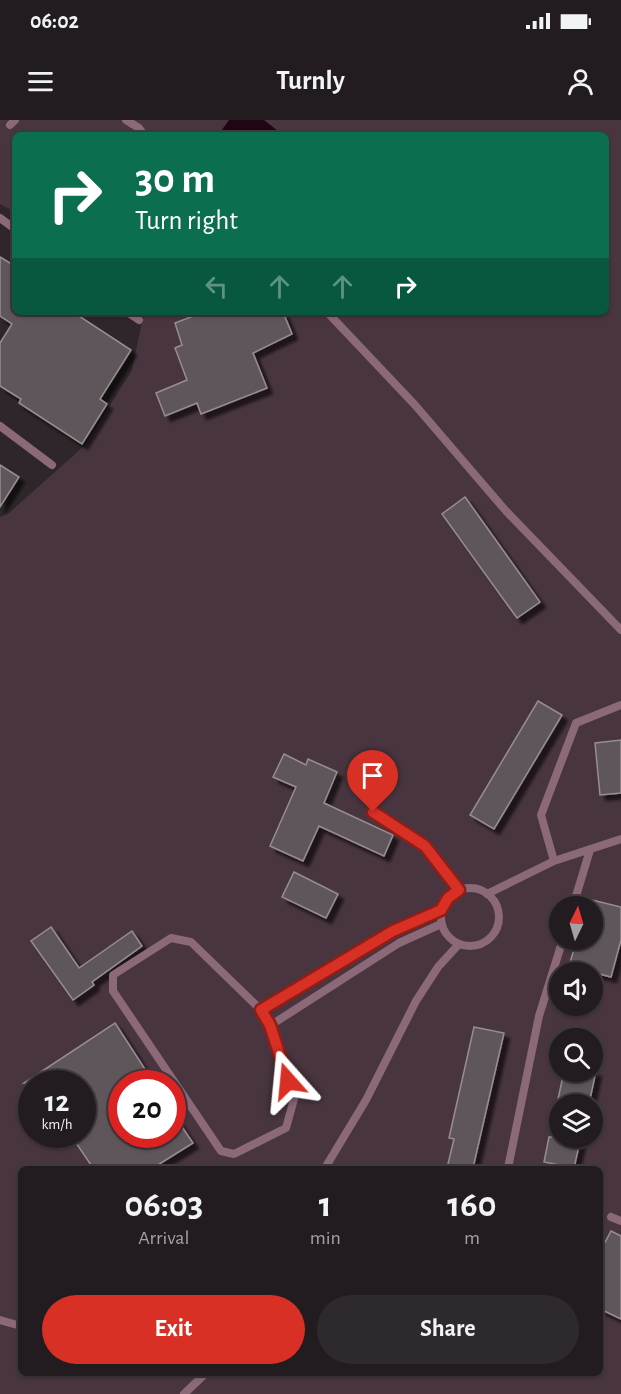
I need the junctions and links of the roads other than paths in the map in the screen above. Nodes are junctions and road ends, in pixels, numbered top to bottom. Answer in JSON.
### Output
{"nodes":[{"id":1,"x":126,"y":120,"type":"edge"},
{"id":2,"x":142,"y":132,"type":"edge"},
{"id":3,"x":132,"y":315,"type":"edge"},
{"id":4,"x":330,"y":315,"type":"edge"},
{"id":5,"x":139,"y":320,"type":"dead end"},
{"id":6,"x":0,"y":426,"type":"edge"},
{"id":7,"x":52,"y":465,"type":"dead end"},
{"id":8,"x":621,"y":630,"type":"edge"},
{"id":9,"x":621,"y":705,"type":"edge"},
{"id":10,"x":373,"y":812,"type":"dead end"},
{"id":11,"x":621,"y":839,"type":"edge"},
{"id":12,"x":590,"y":850,"type":"junction"},
{"id":13,"x":554,"y":861,"type":"junction"},
{"id":14,"x":459,"y":890,"type":"junction"},
{"id":15,"x":487,"y":894,"type":"junction"},
{"id":16,"x":576,"y":896,"type":"edge"},
{"id":17,"x":441,"y":910,"type":"junction"},
{"id":18,"x":441,"y":924,"type":"junction"},
{"id":19,"x":459,"y":944,"type":"junction"},
{"id":20,"x":560,"y":950,"type":"edge"},
{"id":21,"x":261,"y":1010,"type":"junction"},
{"id":22,"x":270,"y":1025,"type":"junction"},
{"id":23,"x":326,"y":1166,"type":"edge"},
{"id":24,"x":508,"y":1166,"type":"edge"},
{"id":25,"x":611,"y":1217,"type":"dead end"},
{"id":26,"x":621,"y":1221,"type":"edge"},
{"id":27,"x":0,"y":1320,"type":"edge"},
{"id":28,"x":18,"y":1325,"type":"edge"},
{"id":29,"x":203,"y":1376,"type":"edge"},
{"id":30,"x":184,"y":1394,"type":"edge"}],
"edges":[{"from":1,"to":2,"type":"lane"},
{"from":3,"to":5,"type":"lane"},
{"from":4,"to":8,"type":"lane"},
{"from":6,"to":7,"type":"lane"},
{"from":9,"to":13,"type":"lane"},
{"from":10,"to":14,"type":"lane"},
{"from":11,"to":12,"type":"lane"},
{"from":12,"to":13,"type":"lane"},
{"from":12,"to":16,"type":"lane"},
{"from":13,"to":15,"type":"lane"},
{"from":14,"to":15,"type":"lane"},
{"from":14,"to":17,"type":"lane"},
{"from":15,"to":19,"type":"lane"},
{"from":17,"to":18,"type":"lane"},
{"from":17,"to":21,"type":"lane"},
{"from":18,"to":19,"type":"lane"},
{"from":18,"to":22,"type":"lane"},
{"from":19,"to":23,"type":"lane"},
{"from":20,"to":24,"type":"lane"},
{"from":21,"to":22,"type":"lane"},
{"from":21,"to":22,"type":"lane"},
{"from":25,"to":26,"type":"lane"},
{"from":27,"to":28,"type":"lane"},
{"from":29,"to":30,"type":"lane"}]}
